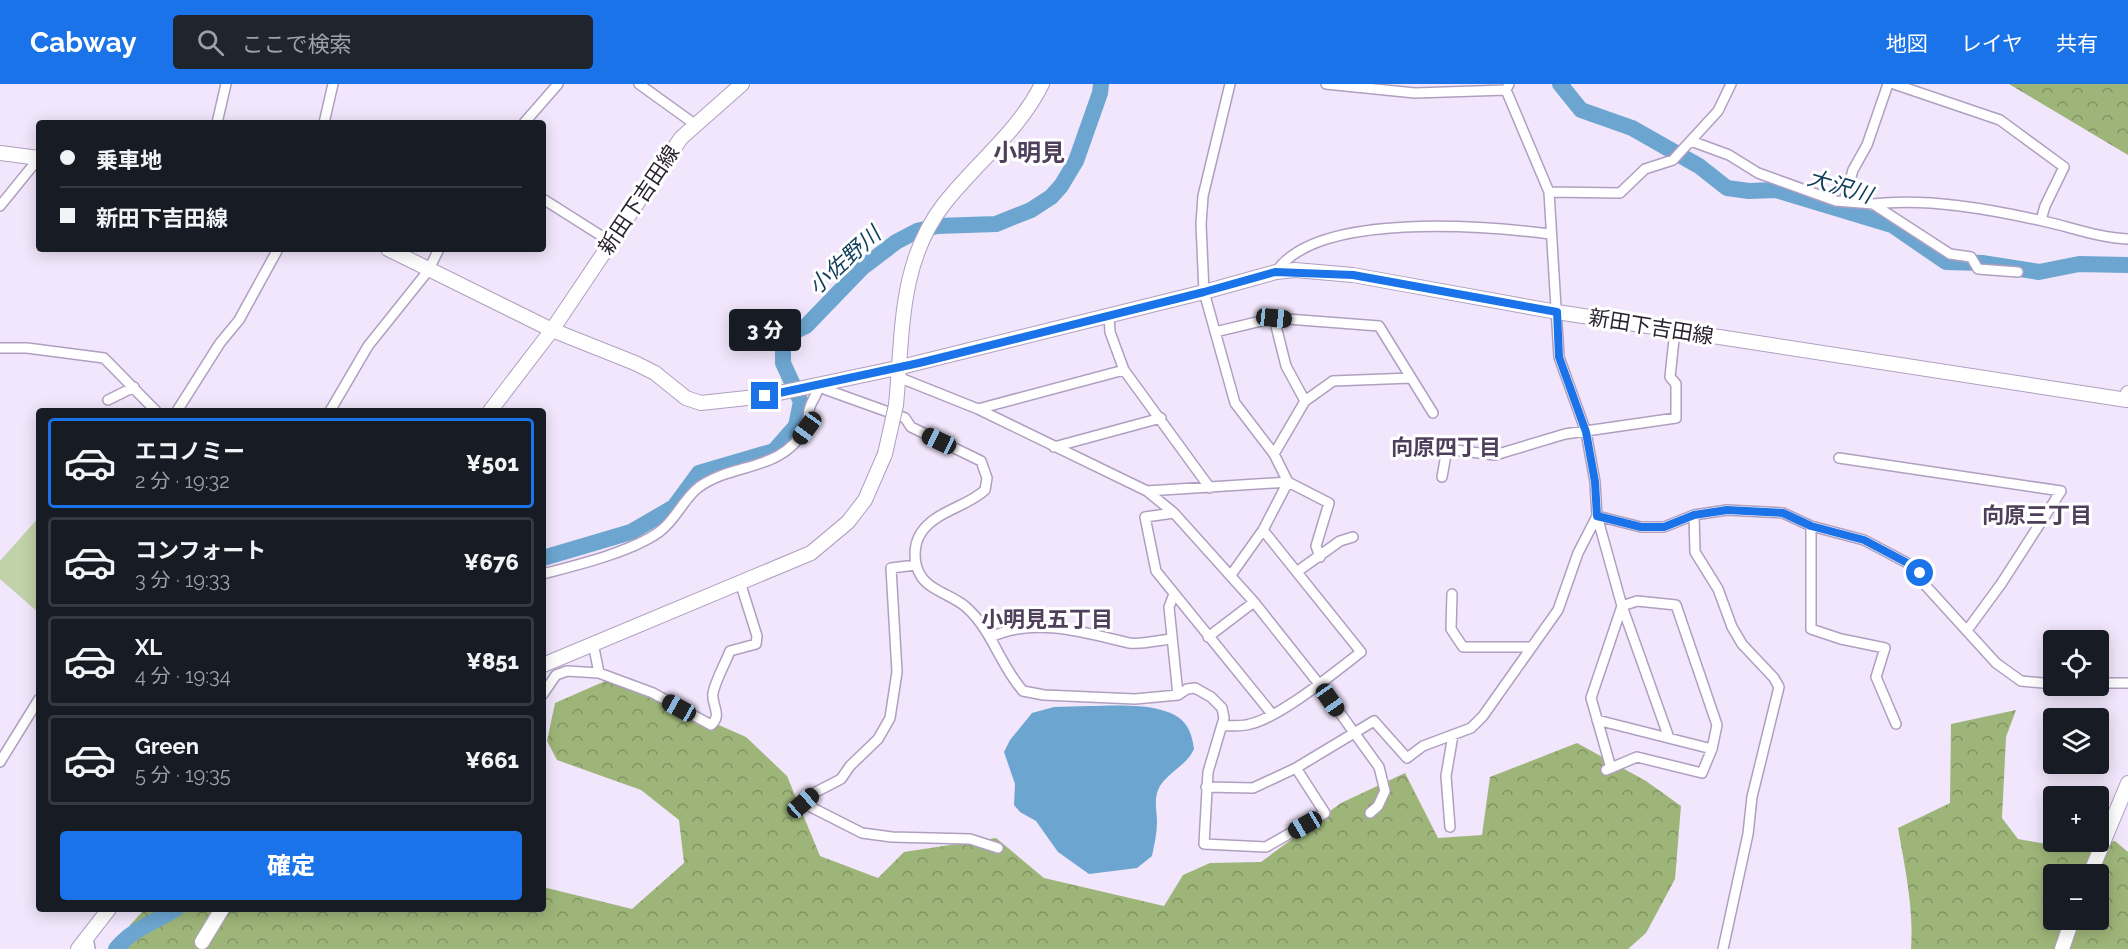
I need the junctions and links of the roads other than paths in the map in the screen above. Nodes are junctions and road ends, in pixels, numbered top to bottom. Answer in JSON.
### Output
{"nodes":[{"id":1,"x":226,"y":84,"type":"edge"},
{"id":2,"x":558,"y":84,"type":"edge"},
{"id":3,"x":639,"y":84,"type":"edge"},
{"id":4,"x":742,"y":84,"type":"edge"},
{"id":5,"x":1042,"y":84,"type":"edge"},
{"id":6,"x":1230,"y":84,"type":"edge"},
{"id":7,"x":1326,"y":84,"type":"edge"},
{"id":8,"x":1731,"y":84,"type":"edge"},
{"id":9,"x":1887,"y":84,"type":"edge"},
{"id":10,"x":1894,"y":84,"type":"edge"},
{"id":11,"x":331,"y":85,"type":"edge"},
{"id":12,"x":1508,"y":87,"type":"edge"},
{"id":13,"x":218,"y":120,"type":"edge"},
{"id":14,"x":325,"y":120,"type":"edge"},
{"id":15,"x":527,"y":120,"type":"edge"},
{"id":16,"x":696,"y":125,"type":"junction"},
{"id":17,"x":1688,"y":144,"type":"junction"},
{"id":18,"x":0,"y":153,"type":"edge"},
{"id":19,"x":36,"y":158,"type":"edge"},
{"id":20,"x":36,"y":162,"type":"edge"},
{"id":21,"x":1550,"y":192,"type":"junction"},
{"id":22,"x":1844,"y":201,"type":"junction"},
{"id":23,"x":546,"y":202,"type":"edge"},
{"id":24,"x":1874,"y":204,"type":"junction"},
{"id":25,"x":0,"y":206,"type":"edge"},
{"id":26,"x":2040,"y":220,"type":"junction"},
{"id":27,"x":1550,"y":234,"type":"junction"},
{"id":28,"x":2128,"y":239,"type":"edge"},
{"id":29,"x":611,"y":242,"type":"junction"},
{"id":30,"x":276,"y":252,"type":"edge"},
{"id":31,"x":393,"y":252,"type":"edge"},
{"id":32,"x":438,"y":252,"type":"edge"},
{"id":33,"x":428,"y":271,"type":"junction"},
{"id":34,"x":1275,"y":272,"type":"junction"},
{"id":35,"x":2018,"y":272,"type":"dead end"},
{"id":36,"x":1204,"y":292,"type":"junction"},
{"id":37,"x":1557,"y":312,"type":"junction"},
{"id":38,"x":1108,"y":315,"type":"junction"},
{"id":39,"x":1274,"y":318,"type":"junction"},
{"id":40,"x":552,"y":330,"type":"junction"},
{"id":41,"x":1675,"y":330,"type":"junction"},
{"id":42,"x":1215,"y":332,"type":"junction"},
{"id":43,"x":0,"y":348,"type":"edge"},
{"id":44,"x":1124,"y":370,"type":"junction"},
{"id":45,"x":898,"y":373,"type":"junction"},
{"id":46,"x":1411,"y":378,"type":"junction"},
{"id":47,"x":816,"y":386,"type":"junction"},
{"id":48,"x":134,"y":387,"type":"junction"},
{"id":49,"x":2128,"y":398,"type":"edge"},
{"id":50,"x":108,"y":400,"type":"dead end"},
{"id":51,"x":1305,"y":401,"type":"junction"},
{"id":52,"x":153,"y":408,"type":"edge"},
{"id":53,"x":179,"y":408,"type":"edge"},
{"id":54,"x":332,"y":408,"type":"edge"},
{"id":55,"x":492,"y":408,"type":"edge"},
{"id":56,"x":978,"y":409,"type":"junction"},
{"id":57,"x":1433,"y":413,"type":"dead end"},
{"id":58,"x":1161,"y":418,"type":"junction"},
{"id":59,"x":1586,"y":432,"type":"junction"},
{"id":60,"x":1054,"y":447,"type":"junction"},
{"id":61,"x":1274,"y":453,"type":"junction"},
{"id":62,"x":1839,"y":458,"type":"dead end"},
{"id":63,"x":1442,"y":477,"type":"dead end"},
{"id":64,"x":1288,"y":482,"type":"junction"},
{"id":65,"x":1210,"y":488,"type":"junction"},
{"id":66,"x":1147,"y":491,"type":"junction"},
{"id":67,"x":1174,"y":513,"type":"junction"},
{"id":68,"x":1694,"y":515,"type":"junction"},
{"id":69,"x":1597,"y":516,"type":"junction"},
{"id":70,"x":1811,"y":526,"type":"junction"},
{"id":71,"x":1263,"y":530,"type":"junction"},
{"id":72,"x":1353,"y":537,"type":"dead end"},
{"id":73,"x":1320,"y":557,"type":"junction"},
{"id":74,"x":916,"y":565,"type":"junction"},
{"id":75,"x":1298,"y":571,"type":"junction"},
{"id":76,"x":546,"y":573,"type":"edge"},
{"id":77,"x":1231,"y":575,"type":"junction"},
{"id":78,"x":740,"y":582,"type":"junction"},
{"id":79,"x":1174,"y":594,"type":"junction"},
{"id":80,"x":1452,"y":594,"type":"dead end"},
{"id":81,"x":1254,"y":602,"type":"junction"},
{"id":82,"x":1622,"y":606,"type":"junction"},
{"id":83,"x":1968,"y":629,"type":"junction"},
{"id":84,"x":991,"y":637,"type":"junction"},
{"id":85,"x":1208,"y":637,"type":"junction"},
{"id":86,"x":1171,"y":639,"type":"junction"},
{"id":87,"x":593,"y":643,"type":"junction"},
{"id":88,"x":1533,"y":647,"type":"junction"},
{"id":89,"x":546,"y":664,"type":"edge"},
{"id":90,"x":599,"y":673,"type":"junction"},
{"id":91,"x":2043,"y":683,"type":"edge"},
{"id":92,"x":2109,"y":683,"type":"edge"},
{"id":93,"x":2128,"y":683,"type":"edge"},
{"id":94,"x":1319,"y":684,"type":"junction"},
{"id":95,"x":546,"y":690,"type":"edge"},
{"id":96,"x":1178,"y":695,"type":"junction"},
{"id":97,"x":36,"y":704,"type":"edge"},
{"id":98,"x":1272,"y":714,"type":"junction"},
{"id":99,"x":1597,"y":720,"type":"junction"},
{"id":100,"x":1896,"y":724,"type":"dead end"},
{"id":101,"x":1222,"y":726,"type":"junction"},
{"id":102,"x":1353,"y":733,"type":"junction"},
{"id":103,"x":1453,"y":735,"type":"junction"},
{"id":104,"x":1669,"y":738,"type":"junction"},
{"id":105,"x":1712,"y":749,"type":"junction"},
{"id":106,"x":0,"y":762,"type":"edge"},
{"id":107,"x":1296,"y":768,"type":"junction"},
{"id":108,"x":2128,"y":783,"type":"edge"},
{"id":109,"x":1206,"y":787,"type":"junction"},
{"id":110,"x":1370,"y":813,"type":"dead end"},
{"id":111,"x":1450,"y":827,"type":"dead end"},
{"id":112,"x":998,"y":848,"type":"dead end"},
{"id":113,"x":2094,"y":864,"type":"edge"},
{"id":114,"x":107,"y":912,"type":"edge"},
{"id":115,"x":220,"y":912,"type":"edge"},
{"id":116,"x":2069,"y":930,"type":"edge"},
{"id":117,"x":202,"y":942,"type":"dead end"},
{"id":118,"x":89,"y":943,"type":"edge"},
{"id":119,"x":78,"y":949,"type":"edge"},
{"id":120,"x":1723,"y":949,"type":"edge"},
{"id":121,"x":2062,"y":949,"type":"edge"}],
"edges":[{"from":1,"to":13,"type":"street"},
{"from":2,"to":15,"type":"street"},
{"from":3,"to":16,"type":"street"},
{"from":4,"to":16,"type":"main road","name":"新田下吉田線"},
{"from":5,"to":45,"type":"main road"},
{"from":6,"to":36,"type":"street"},
{"from":7,"to":12,"type":"street"},
{"from":8,"to":17,"type":"street"},
{"from":9,"to":22,"type":"street"},
{"from":10,"to":26,"type":"street"},
{"from":11,"to":14,"type":"street"},
{"from":12,"to":21,"type":"street"},
{"from":16,"to":29,"type":"main road","name":"新田下吉田線"},
{"from":17,"to":21,"type":"street"},
{"from":17,"to":22,"type":"street"},
{"from":18,"to":19,"type":"main road"},
{"from":20,"to":25,"type":"street"},
{"from":21,"to":27,"type":"street"},
{"from":22,"to":24,"type":"street"},
{"from":23,"to":29,"type":"street"},
{"from":24,"to":26,"type":"street"},
{"from":24,"to":35,"type":"street"},
{"from":26,"to":28,"type":"street"},
{"from":27,"to":34,"type":"street"},
{"from":27,"to":37,"type":"street"},
{"from":29,"to":40,"type":"main road","name":"新田下吉田線"},
{"from":30,"to":53,"type":"street"},
{"from":31,"to":33,"type":"main road"},
{"from":32,"to":33,"type":"street"},
{"from":33,"to":40,"type":"main road"},
{"from":33,"to":54,"type":"street"},
{"from":34,"to":36,"type":"main road","name":"新田下吉田線"},
{"from":34,"to":37,"type":"main road","name":"新田下吉田線"},
{"from":36,"to":38,"type":"main road","name":"新田下吉田線"},
{"from":36,"to":42,"type":"street"},
{"from":37,"to":41,"type":"main road","name":"新田下吉田線"},
{"from":37,"to":59,"type":"street"},
{"from":38,"to":44,"type":"street"},
{"from":38,"to":45,"type":"main road","name":"新田下吉田線"},
{"from":39,"to":42,"type":"street"},
{"from":39,"to":46,"type":"street"},
{"from":39,"to":51,"type":"street"},
{"from":40,"to":47,"type":"main road","name":"新田下吉田線"},
{"from":40,"to":55,"type":"main road","name":"新田下吉田線"},
{"from":41,"to":49,"type":"main road","name":"新田下吉田線"},
{"from":41,"to":59,"type":"street"},
{"from":42,"to":61,"type":"street"},
{"from":43,"to":48,"type":"street"},
{"from":44,"to":56,"type":"street"},
{"from":44,"to":58,"type":"street"},
{"from":45,"to":47,"type":"main road","name":"新田下吉田線"},
{"from":45,"to":56,"type":"street"},
{"from":45,"to":78,"type":"main road","bridge":true},
{"from":46,"to":51,"type":"street"},
{"from":46,"to":57,"type":"street"},
{"from":47,"to":74,"type":"street"},
{"from":47,"to":76,"type":"street"},
{"from":48,"to":50,"type":"street"},
{"from":48,"to":52,"type":"street"},
{"from":51,"to":61,"type":"street"},
{"from":56,"to":60,"type":"street"},
{"from":58,"to":60,"type":"street"},
{"from":58,"to":65,"type":"street"},
{"from":59,"to":63,"type":"street"},
{"from":59,"to":69,"type":"street"},
{"from":60,"to":66,"type":"street"},
{"from":61,"to":64,"type":"street"},
{"from":62,"to":83,"type":"street"},
{"from":64,"to":65,"type":"street"},
{"from":64,"to":71,"type":"street"},
{"from":64,"to":73,"type":"street"},
{"from":65,"to":66,"type":"street"},
{"from":66,"to":67,"type":"street"},
{"from":67,"to":77,"type":"street"},
{"from":67,"to":79,"type":"street"},
{"from":68,"to":69,"type":"street"},
{"from":68,"to":70,"type":"street"},
{"from":68,"to":120,"type":"street"},
{"from":69,"to":82,"type":"street"},
{"from":69,"to":88,"type":"street"},
{"from":70,"to":83,"type":"street"},
{"from":70,"to":100,"type":"street"},
{"from":71,"to":75,"type":"street"},
{"from":71,"to":77,"type":"street"},
{"from":72,"to":73,"type":"street"},
{"from":73,"to":75,"type":"street"},
{"from":74,"to":84,"type":"street"},
{"from":74,"to":112,"type":"street"},
{"from":75,"to":94,"type":"street"},
{"from":77,"to":81,"type":"street"},
{"from":78,"to":87,"type":"main road"},
{"from":78,"to":90,"type":"street"},
{"from":79,"to":85,"type":"street"},
{"from":79,"to":86,"type":"street"},
{"from":80,"to":88,"type":"street"},
{"from":81,"to":85,"type":"street"},
{"from":81,"to":94,"type":"street"},
{"from":82,"to":99,"type":"street"},
{"from":82,"to":104,"type":"street"},
{"from":82,"to":105,"type":"street"},
{"from":83,"to":91,"type":"street"},
{"from":84,"to":86,"type":"street"},
{"from":84,"to":96,"type":"street"},
{"from":85,"to":98,"type":"street"},
{"from":86,"to":96,"type":"street"},
{"from":87,"to":89,"type":"main road"},
{"from":87,"to":90,"type":"street"},
{"from":88,"to":103,"type":"street"},
{"from":90,"to":95,"type":"street"},
{"from":92,"to":93,"type":"street"},
{"from":94,"to":98,"type":"street"},
{"from":94,"to":102,"type":"street"},
{"from":96,"to":101,"type":"street"},
{"from":97,"to":106,"type":"street"},
{"from":98,"to":101,"type":"street"},
{"from":99,"to":104,"type":"street"},
{"from":99,"to":105,"type":"street"},
{"from":101,"to":109,"type":"street"},
{"from":102,"to":103,"type":"street"},
{"from":102,"to":107,"type":"street"},
{"from":102,"to":110,"type":"street"},
{"from":103,"to":111,"type":"street"},
{"from":104,"to":105,"type":"street"},
{"from":107,"to":109,"type":"street"},
{"from":107,"to":109,"type":"street"},
{"from":108,"to":113,"type":"main road"},
{"from":114,"to":118,"type":"main road"},
{"from":115,"to":117,"type":"main road"},
{"from":116,"to":121,"type":"main road"},
{"from":118,"to":119,"type":"main road"}]}
